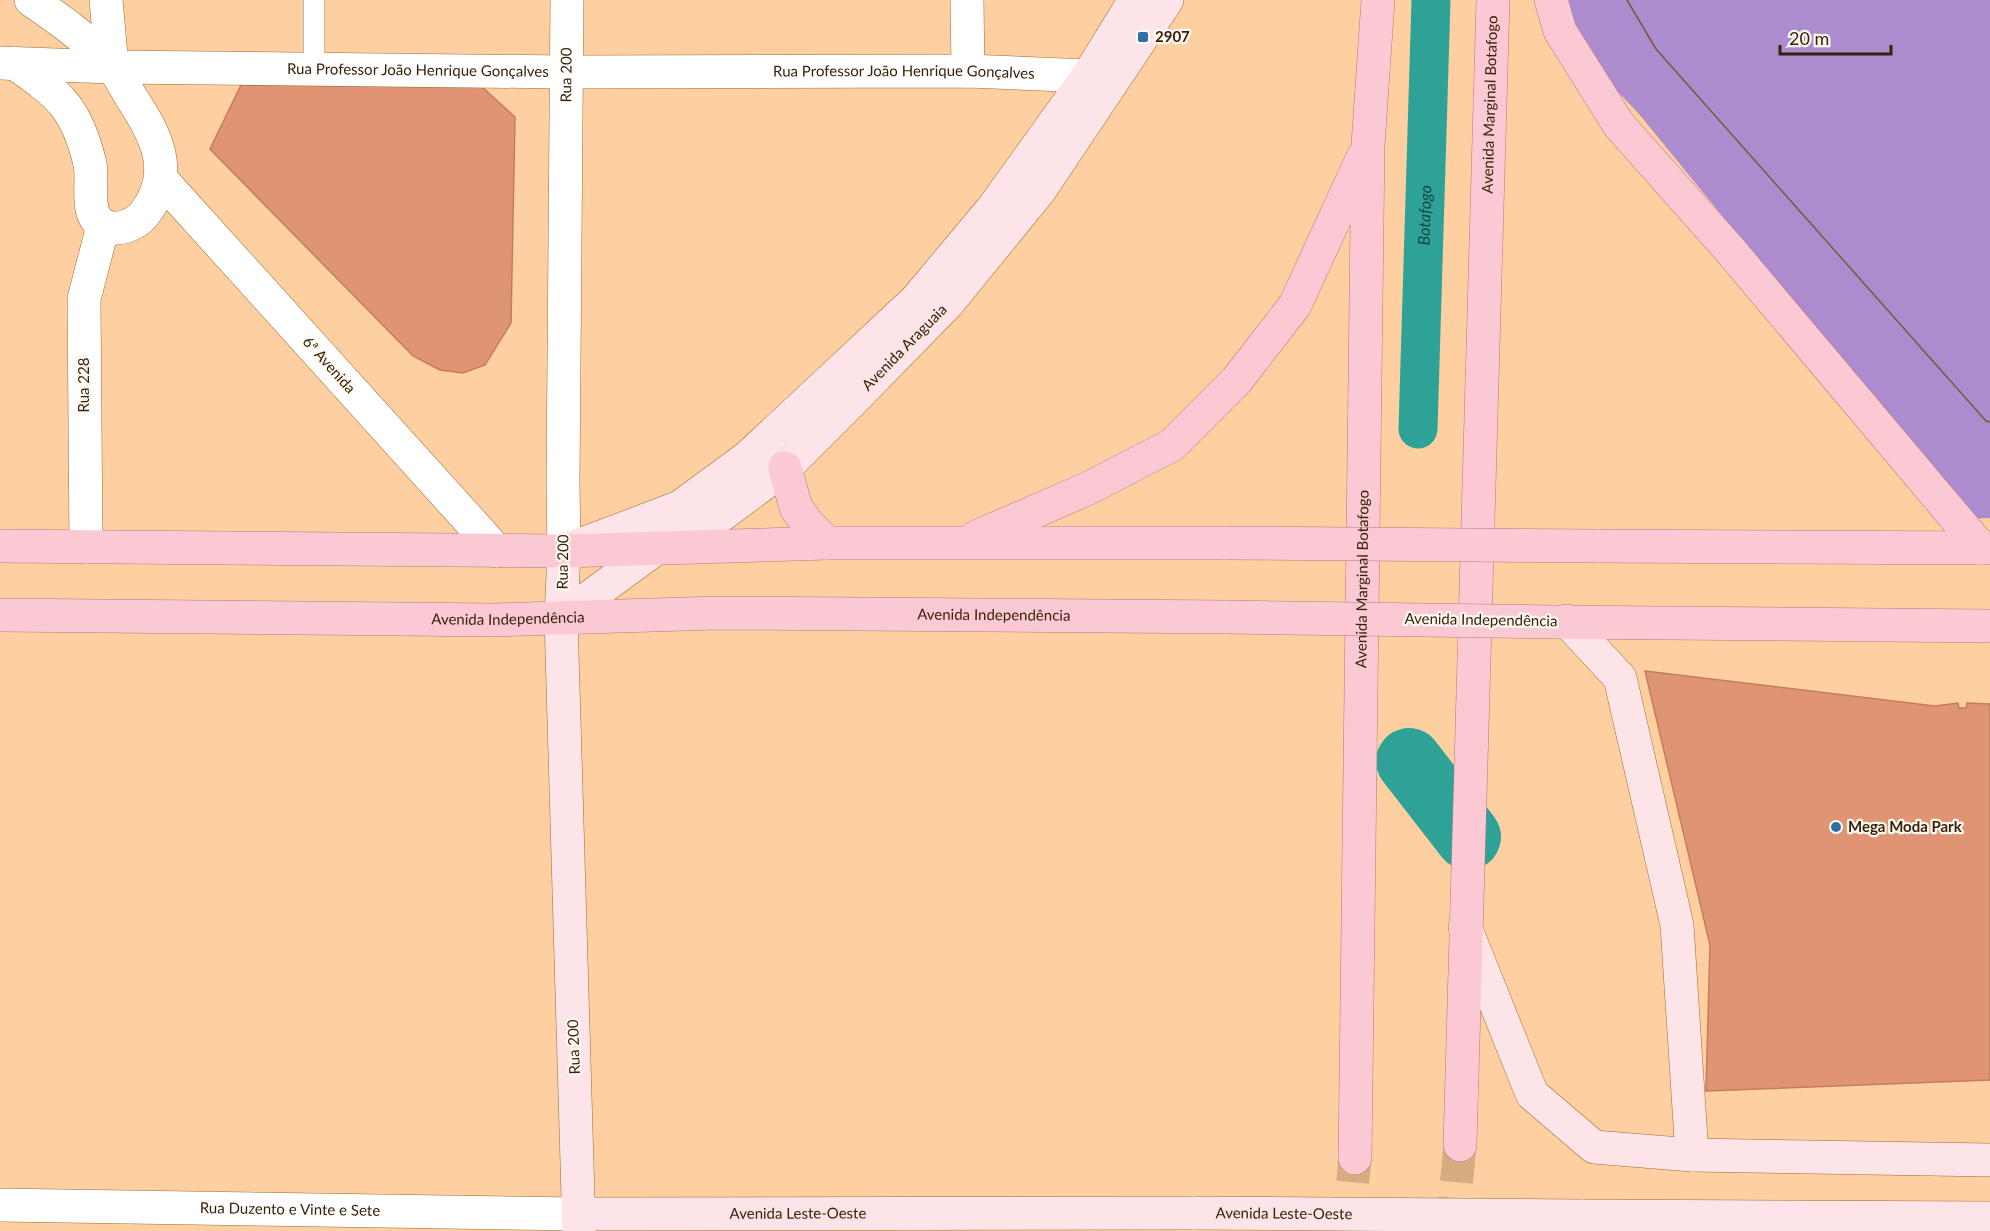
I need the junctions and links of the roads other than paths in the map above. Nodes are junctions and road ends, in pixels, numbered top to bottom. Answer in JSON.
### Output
{"nodes":[{"id":1,"x":31,"y":0,"type":"edge"},
{"id":2,"x":106,"y":0,"type":"edge"},
{"id":3,"x":314,"y":0,"type":"edge"},
{"id":4,"x":567,"y":0,"type":"edge"},
{"id":5,"x":967,"y":0,"type":"edge"},
{"id":6,"x":1135,"y":0,"type":"edge"},
{"id":7,"x":1167,"y":0,"type":"edge"},
{"id":8,"x":1378,"y":0,"type":"edge"},
{"id":9,"x":1493,"y":0,"type":"edge"},
{"id":10,"x":1551,"y":0,"type":"edge"},
{"id":11,"x":5,"y":60,"type":"edge"},
{"id":12,"x":112,"y":67,"type":"junction"},
{"id":13,"x":314,"y":68,"type":"junction"},
{"id":14,"x":968,"y":70,"type":"junction"},
{"id":15,"x":566,"y":72,"type":"junction"},
{"id":16,"x":1088,"y":76,"type":"junction"},
{"id":17,"x":1368,"y":145,"type":"junction"},
{"id":18,"x":161,"y":178,"type":"junction"},
{"id":19,"x":103,"y":226,"type":"junction"},
{"id":20,"x":785,"y":468,"type":"junction"},
{"id":21,"x":827,"y":543,"type":"junction"},
{"id":22,"x":963,"y":543,"type":"junction"},
{"id":23,"x":0,"y":546,"type":"edge"},
{"id":24,"x":86,"y":547,"type":"junction"},
{"id":25,"x":658,"y":548,"type":"junction"},
{"id":26,"x":1985,"y":548,"type":"edge"},
{"id":27,"x":497,"y":551,"type":"junction"},
{"id":28,"x":564,"y":551,"type":"junction"},
{"id":29,"x":0,"y":615,"type":"edge"},
{"id":30,"x":561,"y":618,"type":"junction"},
{"id":31,"x":1560,"y":622,"type":"junction"},
{"id":32,"x":1990,"y":626,"type":"edge"},
{"id":33,"x":1465,"y":926,"type":"junction"},
{"id":34,"x":1460,"y":1145,"type":"tunnel mouth"},
{"id":35,"x":1692,"y":1155,"type":"junction"},
{"id":36,"x":1355,"y":1158,"type":"tunnel mouth"},
{"id":37,"x":1990,"y":1160,"type":"edge"},
{"id":38,"x":0,"y":1205,"type":"edge"},
{"id":39,"x":1990,"y":1218,"type":"edge"},
{"id":40,"x":579,"y":1223,"type":"edge"}],
"edges":[{"from":1,"to":12,"type":"street"},
{"from":2,"to":12,"type":"street"},
{"from":3,"to":13,"type":"lane"},
{"from":4,"to":15,"type":"street","name":"Rua 200"},
{"from":5,"to":14,"type":"street"},
{"from":6,"to":16,"type":"main road","name":"Avenida Araguaia"},
{"from":7,"to":20,"type":"main road","name":"Avenida Araguaia"},
{"from":8,"to":17,"type":"main road","name":"Avenida Marginal Botafogo"},
{"from":9,"to":33,"type":"main road","name":"Avenida Marginal Botafogo"},
{"from":10,"to":26,"type":"main road"},
{"from":11,"to":12,"type":"street","name":"Rua Professor João Henrique Gonçalves"},
{"from":11,"to":19,"type":"street"},
{"from":12,"to":13,"type":"street","name":"Rua Professor João Henrique Gonçalves"},
{"from":12,"to":18,"type":"street"},
{"from":13,"to":15,"type":"street","name":"Rua Professor João Henrique Gonçalves"},
{"from":14,"to":15,"type":"street","name":"Rua Professor João Henrique Gonçalves"},
{"from":14,"to":16,"type":"street","name":"Rua Professor João Henrique Gonçalves"},
{"from":15,"to":28,"type":"street","name":"Rua 200"},
{"from":16,"to":28,"type":"main road","name":"Avenida Araguaia"},
{"from":17,"to":22,"type":"main road"},
{"from":17,"to":36,"type":"main road","name":"Avenida Marginal Botafogo"},
{"from":18,"to":19,"type":"street"},
{"from":18,"to":27,"type":"street","name":"6ª Avenida"},
{"from":19,"to":24,"type":"street","name":"Rua 228"},
{"from":20,"to":21,"type":"main road"},
{"from":20,"to":25,"type":"main road","name":"Avenida Araguaia"},
{"from":21,"to":22,"type":"main road"},
{"from":21,"to":25,"type":"main road"},
{"from":22,"to":26,"type":"main road","bridge":true},
{"from":23,"to":24,"type":"main road"},
{"from":24,"to":27,"type":"main road"},
{"from":25,"to":28,"type":"main road"},
{"from":25,"to":30,"type":"main road","name":"Avenida Araguaia"},
{"from":27,"to":28,"type":"main road"},
{"from":28,"to":30,"type":"main road","name":"Rua 200"},
{"from":29,"to":30,"type":"main road","name":"Avenida Independência"},
{"from":30,"to":31,"type":"main road","name":"Avenida Independência","bridge":true},
{"from":30,"to":40,"type":"main road","name":"Rua 200"},
{"from":31,"to":32,"type":"main road","name":"Avenida Independência"},
{"from":31,"to":35,"type":"main road"},
{"from":33,"to":34,"type":"main road","name":"Avenida Marginal Botafogo"},
{"from":33,"to":35,"type":"main road"},
{"from":35,"to":37,"type":"main road"},
{"from":38,"to":40,"type":"street","name":"Rua Duzento e Vinte e Sete"},
{"from":39,"to":40,"type":"main road","name":"Avenida Leste-Oeste","bridge":true}]}
